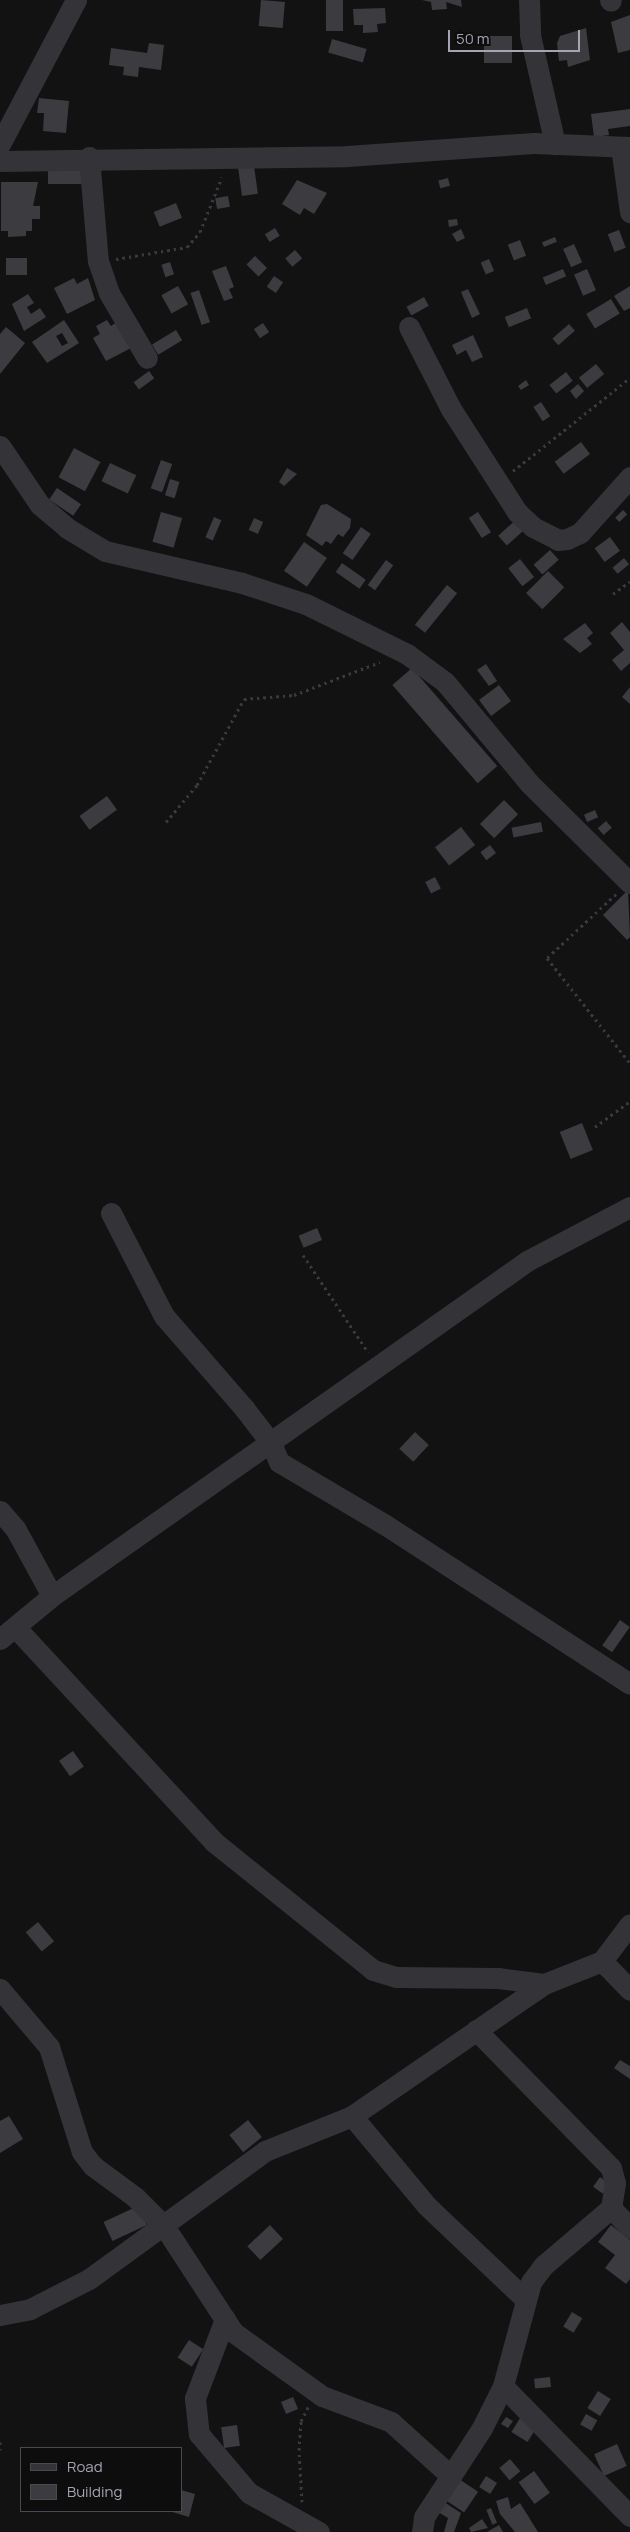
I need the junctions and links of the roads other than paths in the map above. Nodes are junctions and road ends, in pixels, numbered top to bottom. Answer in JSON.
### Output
{"nodes":[{"id":1,"x":76,"y":0,"type":"edge"},
{"id":2,"x":529,"y":0,"type":"edge"},
{"id":3,"x":0,"y":144,"type":"edge"},
{"id":4,"x":555,"y":144,"type":"junction"},
{"id":5,"x":626,"y":146,"type":"edge"},
{"id":6,"x":89,"y":157,"type":"junction"},
{"id":7,"x":0,"y":161,"type":"edge"},
{"id":8,"x":630,"y":212,"type":"edge"},
{"id":9,"x":409,"y":327,"type":"dead end"},
{"id":10,"x":147,"y":358,"type":"dead end"},
{"id":11,"x":0,"y":446,"type":"edge"},
{"id":12,"x":630,"y":477,"type":"edge"},
{"id":13,"x":630,"y":882,"type":"edge"},
{"id":14,"x":630,"y":1207,"type":"edge"},
{"id":15,"x":111,"y":1213,"type":"dead end"},
{"id":16,"x":271,"y":1443,"type":"junction"},
{"id":17,"x":0,"y":1511,"type":"edge"},
{"id":18,"x":52,"y":1596,"type":"junction"},
{"id":19,"x":8,"y":1633,"type":"edge"},
{"id":20,"x":630,"y":1684,"type":"edge"},
{"id":21,"x":630,"y":1924,"type":"edge"},
{"id":22,"x":602,"y":1961,"type":"junction"},
{"id":23,"x":544,"y":1984,"type":"junction"},
{"id":24,"x":0,"y":1989,"type":"edge"},
{"id":25,"x":630,"y":1990,"type":"edge"},
{"id":26,"x":476,"y":2030,"type":"junction"},
{"id":27,"x":352,"y":2116,"type":"junction"},
{"id":28,"x":611,"y":2208,"type":"junction"},
{"id":29,"x":164,"y":2226,"type":"junction"},
{"id":30,"x":630,"y":2228,"type":"edge"},
{"id":31,"x":525,"y":2299,"type":"junction"},
{"id":32,"x":0,"y":2315,"type":"edge"},
{"id":33,"x":225,"y":2319,"type":"junction"},
{"id":34,"x":503,"y":2386,"type":"junction"},
{"id":35,"x":451,"y":2476,"type":"junction"},
{"id":36,"x":630,"y":2516,"type":"edge"},
{"id":37,"x":311,"y":2529,"type":"edge"},
{"id":38,"x":422,"y":2532,"type":"edge"}],
"edges":[{"from":1,"to":3,"type":"street"},
{"from":2,"to":4,"type":"street"},
{"from":4,"to":5,"type":"street"},
{"from":4,"to":6,"type":"street"},
{"from":5,"to":8,"type":"street"},
{"from":6,"to":7,"type":"street"},
{"from":6,"to":10,"type":"street"},
{"from":9,"to":12,"type":"street"},
{"from":11,"to":13,"type":"street"},
{"from":14,"to":16,"type":"street"},
{"from":15,"to":16,"type":"street"},
{"from":16,"to":18,"type":"street"},
{"from":16,"to":20,"type":"street"},
{"from":17,"to":18,"type":"street"},
{"from":18,"to":19,"type":"street"},
{"from":19,"to":23,"type":"street"},
{"from":21,"to":22,"type":"street"},
{"from":22,"to":23,"type":"street"},
{"from":22,"to":25,"type":"street"},
{"from":23,"to":26,"type":"street"},
{"from":24,"to":29,"type":"street"},
{"from":26,"to":27,"type":"street"},
{"from":26,"to":28,"type":"street"},
{"from":27,"to":29,"type":"street"},
{"from":27,"to":31,"type":"street"},
{"from":28,"to":30,"type":"street"},
{"from":28,"to":31,"type":"street"},
{"from":29,"to":32,"type":"street"},
{"from":29,"to":33,"type":"street"},
{"from":31,"to":34,"type":"street"},
{"from":33,"to":35,"type":"street"},
{"from":33,"to":37,"type":"street"},
{"from":34,"to":35,"type":"street"},
{"from":34,"to":36,"type":"street"},
{"from":35,"to":38,"type":"street"}]}
